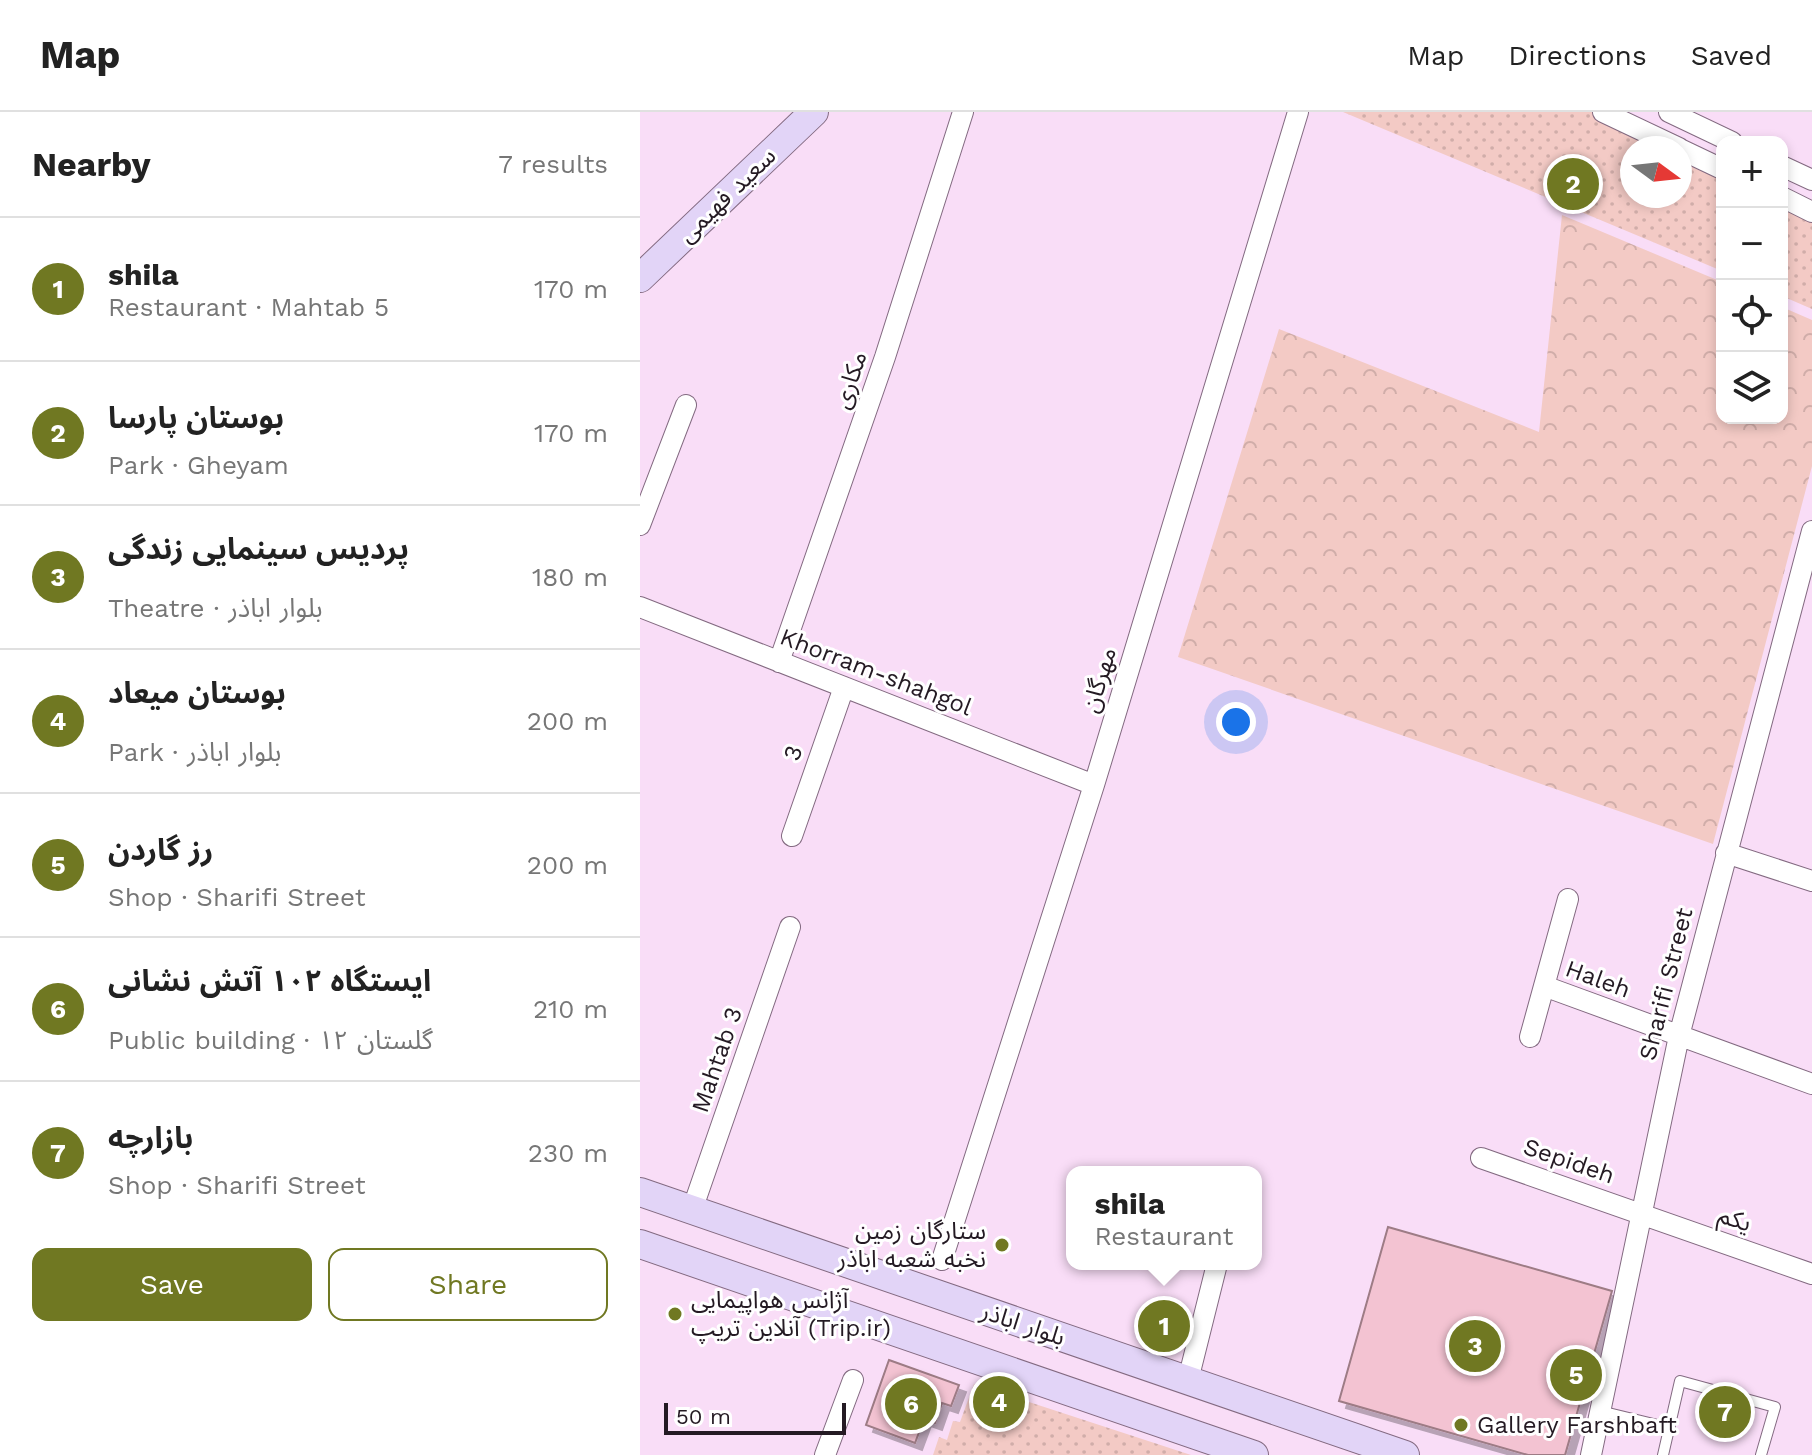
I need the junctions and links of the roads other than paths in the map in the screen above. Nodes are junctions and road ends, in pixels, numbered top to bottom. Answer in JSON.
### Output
{"nodes":[{"id":1,"x":814,"y":112,"type":"edge"},
{"id":2,"x":963,"y":112,"type":"edge"},
{"id":3,"x":1298,"y":112,"type":"edge"},
{"id":4,"x":1603,"y":112,"type":"edge"},
{"id":5,"x":1669,"y":112,"type":"edge"},
{"id":6,"x":1654,"y":136,"type":"edge"},
{"id":7,"x":1719,"y":136,"type":"edge"},
{"id":8,"x":1692,"y":154,"type":"edge"},
{"id":9,"x":1716,"y":166,"type":"edge"},
{"id":10,"x":1788,"y":169,"type":"edge"},
{"id":11,"x":1812,"y":180,"type":"edge"},
{"id":12,"x":1788,"y":200,"type":"edge"},
{"id":13,"x":1812,"y":212,"type":"edge"},
{"id":14,"x":640,"y":278,"type":"edge"},
{"id":15,"x":686,"y":405,"type":"dead end"},
{"id":16,"x":640,"y":525,"type":"edge"},
{"id":17,"x":1812,"y":531,"type":"edge"},
{"id":18,"x":640,"y":607,"type":"edge"},
{"id":19,"x":779,"y":662,"type":"junction"},
{"id":20,"x":844,"y":687,"type":"junction"},
{"id":21,"x":1094,"y":785,"type":"junction"},
{"id":22,"x":792,"y":836,"type":"dead end"},
{"id":23,"x":1726,"y":853,"type":"junction"},
{"id":24,"x":1812,"y":881,"type":"edge"},
{"id":25,"x":1568,"y":899,"type":"dead end"},
{"id":26,"x":790,"y":927,"type":"dead end"},
{"id":27,"x":1544,"y":986,"type":"junction"},
{"id":28,"x":1679,"y":1036,"type":"junction"},
{"id":29,"x":1530,"y":1037,"type":"dead end"},
{"id":30,"x":1812,"y":1084,"type":"edge"},
{"id":31,"x":1481,"y":1158,"type":"dead end"},
{"id":32,"x":640,"y":1192,"type":"edge"},
{"id":33,"x":692,"y":1210,"type":"junction"},
{"id":34,"x":1640,"y":1214,"type":"junction"},
{"id":35,"x":640,"y":1244,"type":"edge"},
{"id":36,"x":942,"y":1260,"type":"dead end"},
{"id":37,"x":1216,"y":1270,"type":"edge"},
{"id":38,"x":1812,"y":1274,"type":"edge"},
{"id":39,"x":853,"y":1380,"type":"dead end"},
{"id":40,"x":1188,"y":1380,"type":"junction"},
{"id":41,"x":1600,"y":1411,"type":"junction"},
{"id":42,"x":1670,"y":1428,"type":"junction"},
{"id":43,"x":825,"y":1455,"type":"edge"},
{"id":44,"x":1254,"y":1455,"type":"edge"},
{"id":45,"x":1405,"y":1455,"type":"edge"},
{"id":46,"x":1591,"y":1455,"type":"edge"},
{"id":47,"x":1663,"y":1455,"type":"edge"},
{"id":48,"x":1761,"y":1455,"type":"edge"}],
"edges":[{"from":1,"to":14,"type":"main road","name":"سعید فهیمی"},
{"from":2,"to":19,"type":"street","name":"مکاری"},
{"from":3,"to":21,"type":"street","name":"مهرگان"},
{"from":4,"to":6,"type":"street"},
{"from":5,"to":7,"type":"street"},
{"from":8,"to":9,"type":"street"},
{"from":10,"to":11,"type":"street"},
{"from":12,"to":13,"type":"street"},
{"from":15,"to":16,"type":"street"},
{"from":17,"to":23,"type":"street","name":"Sharifi Street"},
{"from":18,"to":19,"type":"street","name":"Khorram-shahgol"},
{"from":19,"to":20,"type":"street","name":"Khorram-shahgol"},
{"from":20,"to":21,"type":"street","name":"Khorram-shahgol"},
{"from":20,"to":22,"type":"street","name":"3"},
{"from":21,"to":36,"type":"street","name":"مهرگان"},
{"from":23,"to":24,"type":"street"},
{"from":23,"to":28,"type":"street","name":"Sharifi Street"},
{"from":25,"to":27,"type":"street"},
{"from":26,"to":33,"type":"street","name":"Mahtab 3"},
{"from":27,"to":28,"type":"street","name":"Haleh"},
{"from":27,"to":29,"type":"street"},
{"from":28,"to":30,"type":"street","name":"Haleh"},
{"from":28,"to":34,"type":"street","name":"Sharifi Street"},
{"from":31,"to":34,"type":"street","name":"Sepideh"},
{"from":32,"to":33,"type":"main road","name":"بلوار اباذر"},
{"from":33,"to":40,"type":"main road","name":"بلوار اباذر"},
{"from":34,"to":38,"type":"street","name":"یکم"},
{"from":34,"to":41,"type":"street","name":"Sharifi Street"},
{"from":35,"to":44,"type":"main road","name":"بلوار اباذر"},
{"from":37,"to":40,"type":"street"},
{"from":39,"to":43,"type":"street"},
{"from":40,"to":45,"type":"main road","name":"بلوار اباذر"},
{"from":41,"to":42,"type":"lane"},
{"from":41,"to":46,"type":"street","name":"Sharifi Street"},
{"from":42,"to":47,"type":"lane"},
{"from":42,"to":48,"type":"lane"}]}
